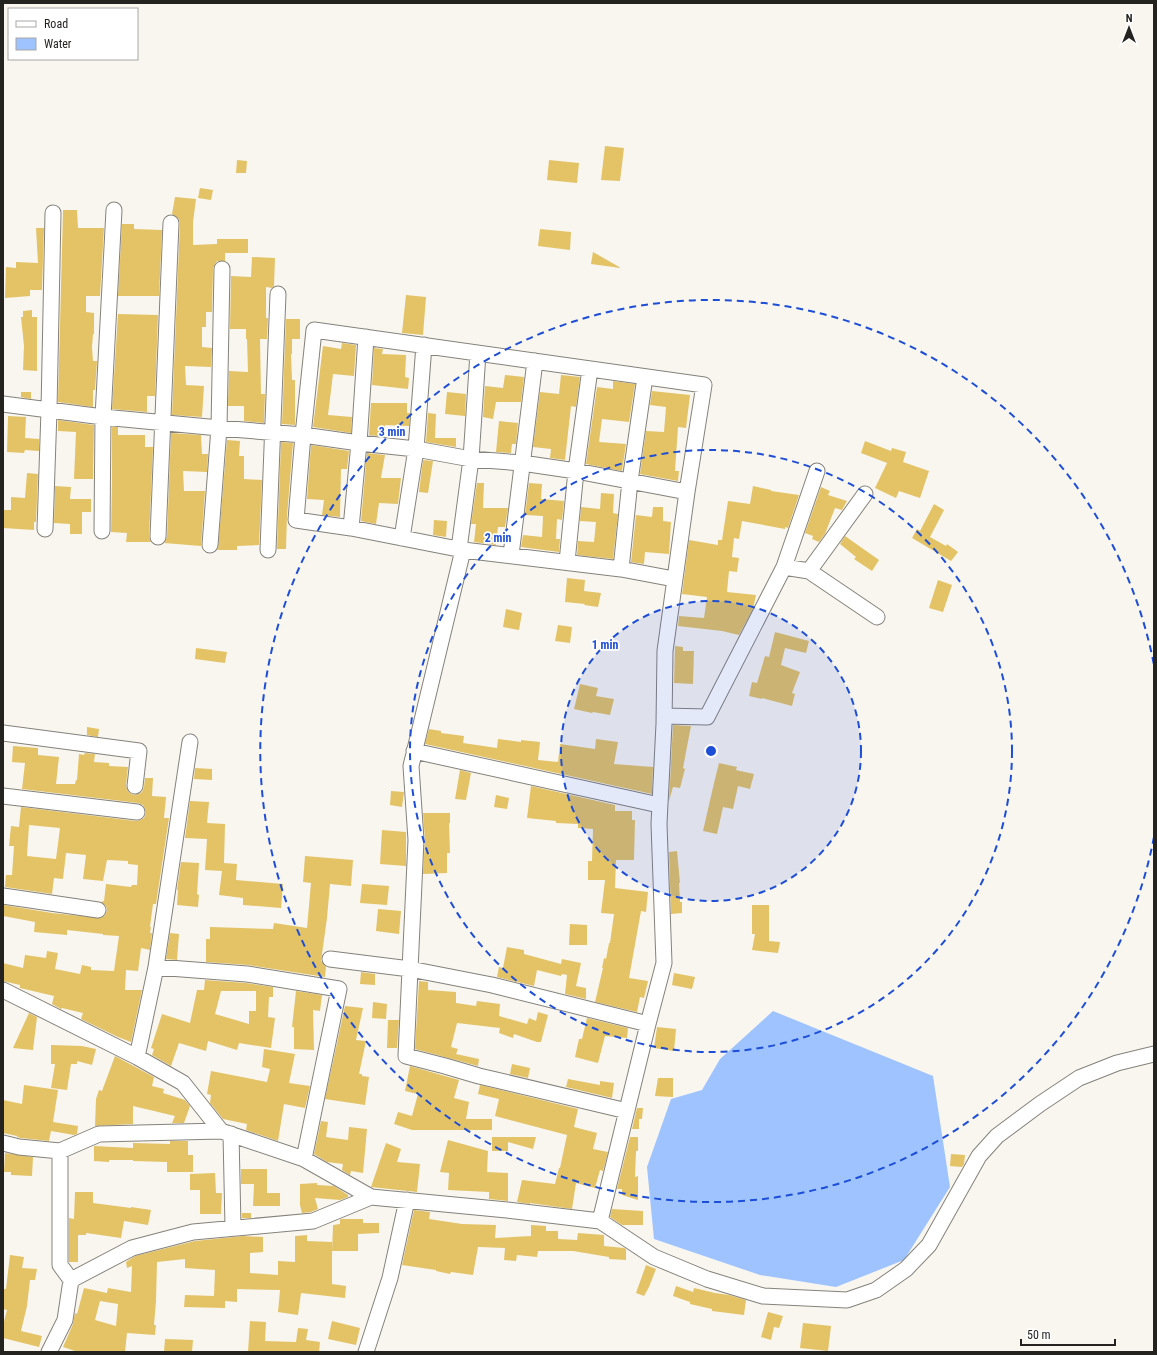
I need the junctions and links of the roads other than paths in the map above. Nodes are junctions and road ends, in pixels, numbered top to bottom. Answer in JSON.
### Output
{"nodes":[{"id":1,"x":114,"y":210,"type":"dead end"},
{"id":2,"x":52,"y":213,"type":"dead end"},
{"id":3,"x":171,"y":223,"type":"dead end"},
{"id":4,"x":222,"y":269,"type":"dead end"},
{"id":5,"x":278,"y":294,"type":"dead end"},
{"id":6,"x":366,"y":337,"type":"junction"},
{"id":7,"x":424,"y":346,"type":"junction"},
{"id":8,"x":478,"y":353,"type":"junction"},
{"id":9,"x":535,"y":361,"type":"junction"},
{"id":10,"x":590,"y":369,"type":"junction"},
{"id":11,"x":645,"y":377,"type":"junction"},
{"id":12,"x":3,"y":404,"type":"edge"},
{"id":13,"x":49,"y":410,"type":"junction"},
{"id":14,"x":104,"y":417,"type":"junction"},
{"id":15,"x":162,"y":422,"type":"junction"},
{"id":16,"x":219,"y":428,"type":"junction"},
{"id":17,"x":272,"y":433,"type":"junction"},
{"id":18,"x":303,"y":435,"type":"junction"},
{"id":19,"x":359,"y":444,"type":"junction"},
{"id":20,"x":416,"y":449,"type":"junction"},
{"id":21,"x":471,"y":459,"type":"junction"},
{"id":22,"x":522,"y":463,"type":"junction"},
{"id":23,"x":576,"y":471,"type":"junction"},
{"id":24,"x":817,"y":471,"type":"dead end"},
{"id":25,"x":630,"y":480,"type":"junction"},
{"id":26,"x":687,"y":492,"type":"junction"},
{"id":27,"x":865,"y":494,"type":"dead end"},
{"id":28,"x":351,"y":528,"type":"junction"},
{"id":29,"x":44,"y":529,"type":"dead end"},
{"id":30,"x":102,"y":531,"type":"dead end"},
{"id":31,"x":158,"y":537,"type":"dead end"},
{"id":32,"x":402,"y":538,"type":"junction"},
{"id":33,"x":210,"y":545,"type":"dead end"},
{"id":34,"x":461,"y":549,"type":"junction"},
{"id":35,"x":268,"y":550,"type":"dead end"},
{"id":36,"x":511,"y":555,"type":"junction"},
{"id":37,"x":566,"y":562,"type":"junction"},
{"id":38,"x":784,"y":568,"type":"junction"},
{"id":39,"x":621,"y":569,"type":"junction"},
{"id":40,"x":809,"y":571,"type":"junction"},
{"id":41,"x":674,"y":578,"type":"junction"},
{"id":42,"x":877,"y":617,"type":"dead end"},
{"id":43,"x":664,"y":716,"type":"junction"},
{"id":44,"x":3,"y":733,"type":"edge"},
{"id":45,"x":190,"y":742,"type":"dead end"},
{"id":46,"x":414,"y":751,"type":"junction"},
{"id":47,"x":135,"y":786,"type":"dead end"},
{"id":48,"x":3,"y":796,"type":"edge"},
{"id":49,"x":659,"y":805,"type":"junction"},
{"id":50,"x":137,"y":812,"type":"dead end"},
{"id":51,"x":3,"y":896,"type":"edge"},
{"id":52,"x":98,"y":910,"type":"dead end"},
{"id":53,"x":330,"y":959,"type":"dead end"},
{"id":54,"x":156,"y":967,"type":"junction"},
{"id":55,"x":410,"y":969,"type":"junction"},
{"id":56,"x":3,"y":990,"type":"edge"},
{"id":57,"x":648,"y":1024,"type":"junction"},
{"id":58,"x":1154,"y":1054,"type":"edge"},
{"id":59,"x":137,"y":1057,"type":"junction"},
{"id":60,"x":627,"y":1111,"type":"junction"},
{"id":61,"x":226,"y":1133,"type":"junction"},
{"id":62,"x":3,"y":1143,"type":"edge"},
{"id":63,"x":60,"y":1151,"type":"junction"},
{"id":64,"x":304,"y":1159,"type":"junction"},
{"id":65,"x":370,"y":1197,"type":"junction"},
{"id":66,"x":407,"y":1200,"type":"junction"},
{"id":67,"x":600,"y":1221,"type":"junction"},
{"id":68,"x":234,"y":1227,"type":"junction"},
{"id":69,"x":71,"y":1280,"type":"junction"},
{"id":70,"x":49,"y":1352,"type":"edge"},
{"id":71,"x":366,"y":1352,"type":"edge"}],
"edges":[{"from":1,"to":14,"type":"street"},
{"from":2,"to":13,"type":"street"},
{"from":3,"to":15,"type":"street"},
{"from":4,"to":16,"type":"street"},
{"from":5,"to":17,"type":"street"},
{"from":6,"to":7,"type":"street"},
{"from":6,"to":18,"type":"street"},
{"from":6,"to":19,"type":"street"},
{"from":7,"to":8,"type":"street"},
{"from":7,"to":20,"type":"street"},
{"from":8,"to":9,"type":"street"},
{"from":8,"to":21,"type":"street"},
{"from":9,"to":10,"type":"street"},
{"from":9,"to":22,"type":"street"},
{"from":10,"to":11,"type":"street"},
{"from":10,"to":23,"type":"street"},
{"from":11,"to":25,"type":"street"},
{"from":11,"to":26,"type":"street"},
{"from":12,"to":13,"type":"street"},
{"from":13,"to":14,"type":"street"},
{"from":13,"to":29,"type":"street"},
{"from":14,"to":15,"type":"street"},
{"from":14,"to":30,"type":"street"},
{"from":15,"to":16,"type":"street"},
{"from":15,"to":31,"type":"street"},
{"from":16,"to":17,"type":"street"},
{"from":16,"to":33,"type":"street"},
{"from":17,"to":18,"type":"street"},
{"from":17,"to":35,"type":"street"},
{"from":18,"to":19,"type":"street"},
{"from":18,"to":28,"type":"street"},
{"from":19,"to":20,"type":"street"},
{"from":19,"to":28,"type":"street"},
{"from":20,"to":21,"type":"street"},
{"from":20,"to":32,"type":"street"},
{"from":21,"to":22,"type":"street"},
{"from":21,"to":34,"type":"street"},
{"from":22,"to":23,"type":"street"},
{"from":22,"to":36,"type":"street"},
{"from":23,"to":25,"type":"street"},
{"from":23,"to":37,"type":"street"},
{"from":24,"to":38,"type":"street"},
{"from":25,"to":26,"type":"street"},
{"from":25,"to":39,"type":"street"},
{"from":26,"to":41,"type":"street"},
{"from":27,"to":40,"type":"street"},
{"from":28,"to":32,"type":"street"},
{"from":32,"to":34,"type":"street"},
{"from":34,"to":36,"type":"street"},
{"from":34,"to":46,"type":"street"},
{"from":36,"to":37,"type":"street"},
{"from":37,"to":39,"type":"street"},
{"from":38,"to":40,"type":"street"},
{"from":38,"to":43,"type":"street"},
{"from":39,"to":41,"type":"street"},
{"from":40,"to":42,"type":"street"},
{"from":41,"to":43,"type":"street"},
{"from":43,"to":49,"type":"street"},
{"from":44,"to":47,"type":"street"},
{"from":45,"to":54,"type":"street"},
{"from":46,"to":49,"type":"street"},
{"from":46,"to":55,"type":"street"},
{"from":48,"to":50,"type":"street"},
{"from":49,"to":57,"type":"street"},
{"from":51,"to":52,"type":"street"},
{"from":53,"to":55,"type":"street"},
{"from":54,"to":59,"type":"street"},
{"from":54,"to":64,"type":"street"},
{"from":55,"to":57,"type":"street"},
{"from":55,"to":60,"type":"street"},
{"from":56,"to":59,"type":"street"},
{"from":57,"to":60,"type":"street"},
{"from":58,"to":67,"type":"street"},
{"from":59,"to":61,"type":"street"},
{"from":60,"to":67,"type":"street"},
{"from":61,"to":63,"type":"street"},
{"from":61,"to":64,"type":"street"},
{"from":61,"to":68,"type":"street"},
{"from":62,"to":63,"type":"street"},
{"from":63,"to":69,"type":"street"},
{"from":64,"to":65,"type":"street"},
{"from":65,"to":66,"type":"street"},
{"from":65,"to":68,"type":"street"},
{"from":66,"to":67,"type":"street"},
{"from":66,"to":71,"type":"street"},
{"from":68,"to":69,"type":"street"},
{"from":69,"to":70,"type":"street"}]}
